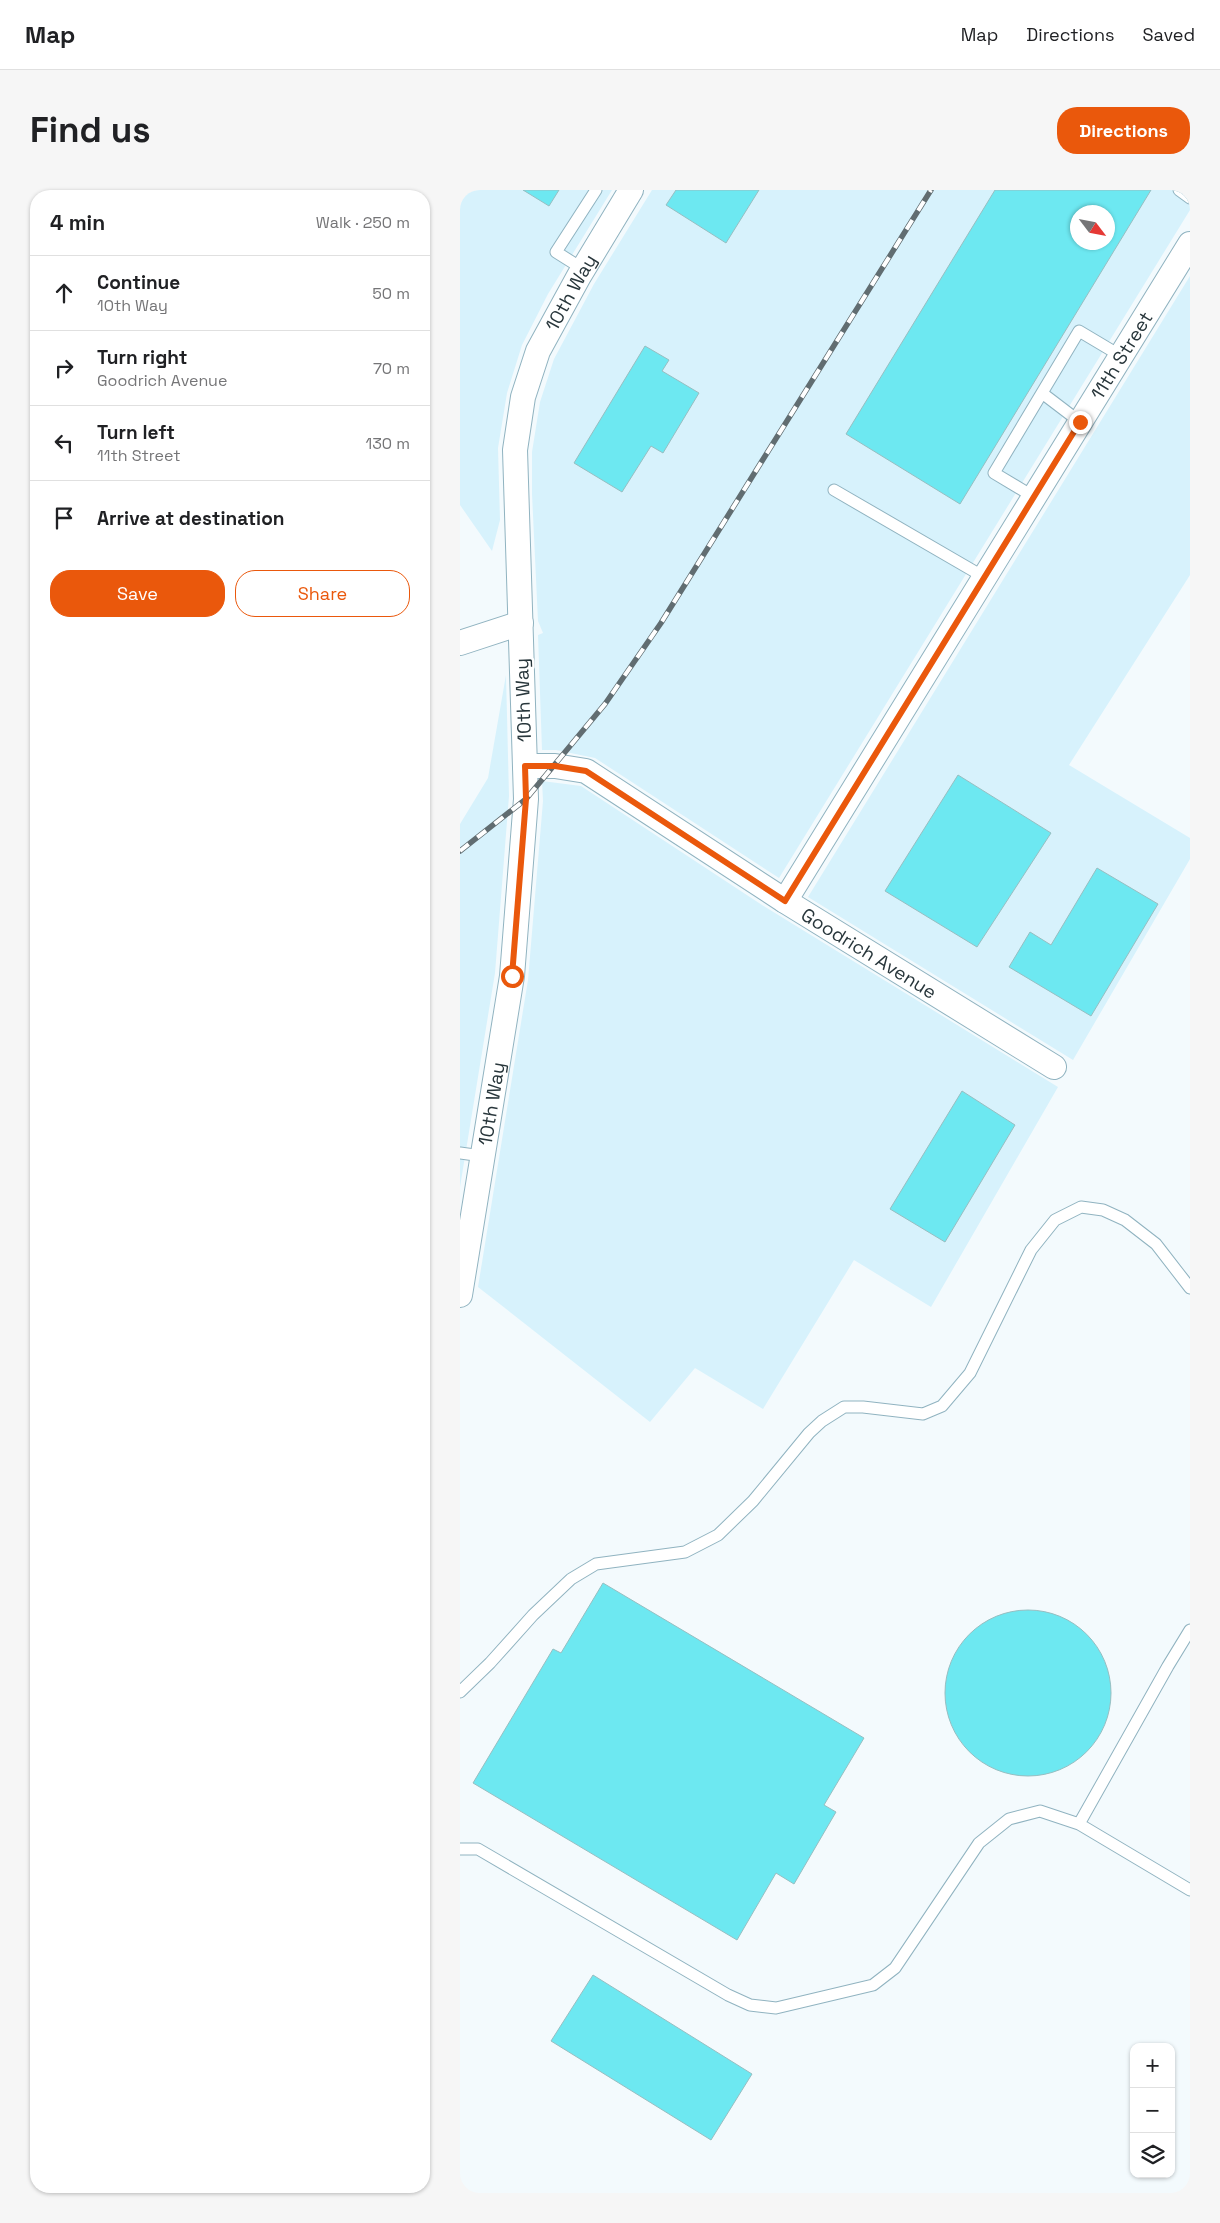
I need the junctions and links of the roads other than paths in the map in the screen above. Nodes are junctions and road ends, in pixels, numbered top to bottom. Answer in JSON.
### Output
{"nodes":[{"id":1,"x":596,"y":190,"type":"edge"},
{"id":2,"x":631,"y":190,"type":"edge"},
{"id":3,"x":1179,"y":190,"type":"edge"},
{"id":4,"x":1190,"y":198,"type":"edge"},
{"id":5,"x":1188,"y":252,"type":"edge"},
{"id":6,"x":583,"y":269,"type":"junction"},
{"id":7,"x":1120,"y":356,"type":"junction"},
{"id":8,"x":1042,"y":394,"type":"junction"},
{"id":9,"x":1080,"y":422,"type":"junction"},
{"id":10,"x":834,"y":490,"type":"dead end"},
{"id":11,"x":1034,"y":497,"type":"junction"},
{"id":12,"x":984,"y":578,"type":"junction"},
{"id":13,"x":521,"y":623,"type":"junction"},
{"id":14,"x":460,"y":643,"type":"edge"},
{"id":15,"x":525,"y":766,"type":"junction"},
{"id":16,"x":785,"y":901,"type":"junction"},
{"id":17,"x":1054,"y":1066,"type":"dead end"},
{"id":18,"x":471,"y":1155,"type":"edge"},
{"id":19,"x":1190,"y":1288,"type":"edge"},
{"id":20,"x":460,"y":1294,"type":"edge"},
{"id":21,"x":1190,"y":1630,"type":"edge"},
{"id":22,"x":460,"y":1692,"type":"edge"},
{"id":23,"x":1079,"y":1824,"type":"junction"},
{"id":24,"x":460,"y":1849,"type":"edge"},
{"id":25,"x":1190,"y":1890,"type":"edge"}],
"edges":[{"from":1,"to":6,"type":"lane"},
{"from":2,"to":6,"type":"street","name":"10th Way"},
{"from":3,"to":4,"type":"lane"},
{"from":5,"to":7,"type":"street","name":"11th Street"},
{"from":6,"to":13,"type":"street","name":"10th Way"},
{"from":7,"to":8,"type":"lane"},
{"from":7,"to":9,"type":"street","name":"11th Street"},
{"from":8,"to":9,"type":"lane"},
{"from":8,"to":11,"type":"lane"},
{"from":9,"to":11,"type":"street","name":"11th Street"},
{"from":10,"to":12,"type":"lane"},
{"from":11,"to":12,"type":"street","name":"11th Street"},
{"from":12,"to":16,"type":"street","name":"11th Street"},
{"from":13,"to":14,"type":"street"},
{"from":13,"to":15,"type":"street","name":"10th Way"},
{"from":15,"to":16,"type":"street","name":"Goodrich Avenue"},
{"from":15,"to":18,"type":"street","name":"10th Way"},
{"from":16,"to":17,"type":"street","name":"Goodrich Avenue"},
{"from":18,"to":20,"type":"street","name":"10th Way"},
{"from":19,"to":22,"type":"lane"},
{"from":21,"to":23,"type":"lane"},
{"from":23,"to":24,"type":"lane"},
{"from":23,"to":25,"type":"lane"}]}
